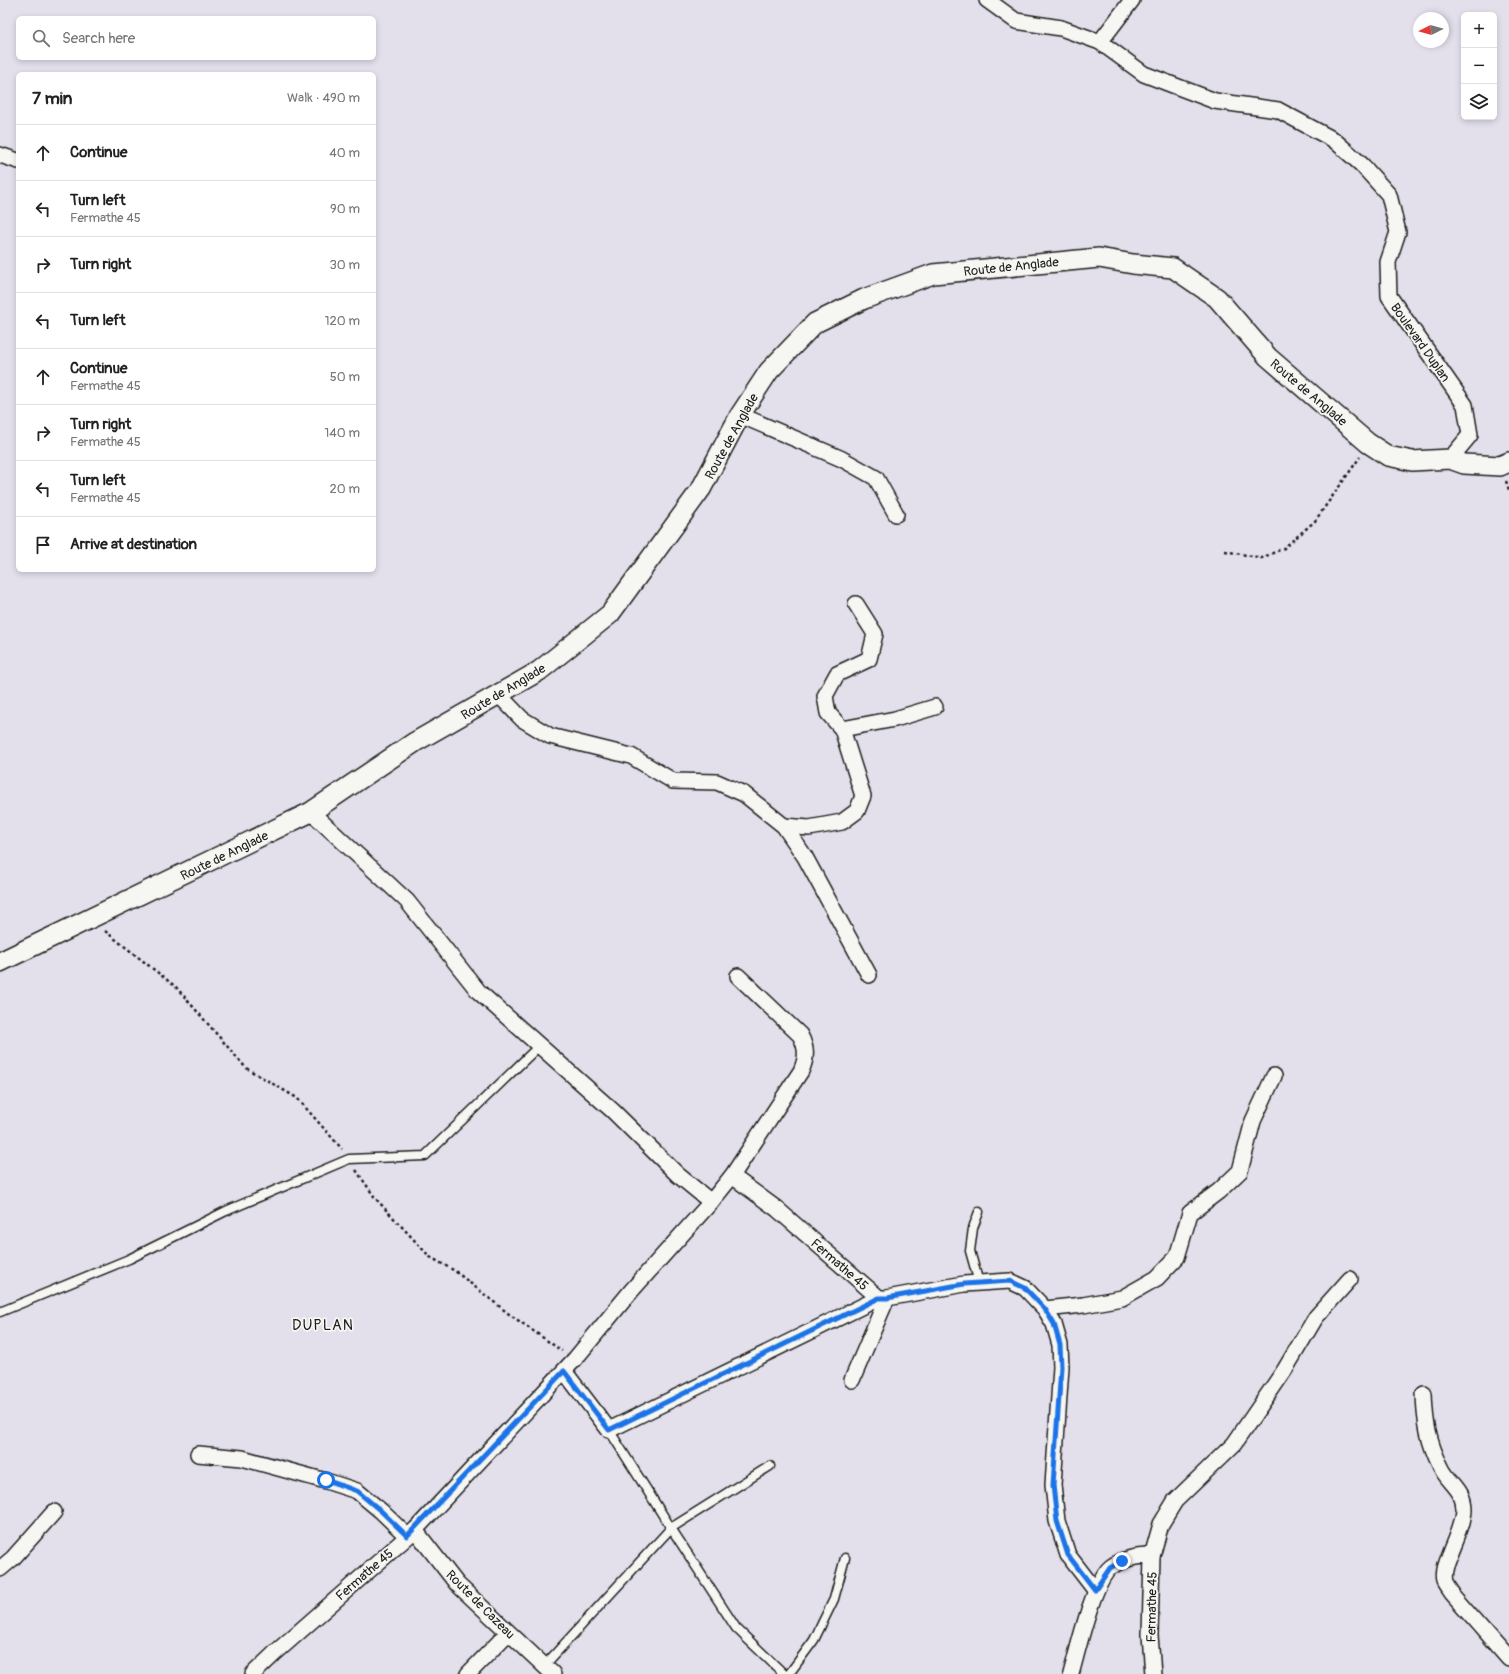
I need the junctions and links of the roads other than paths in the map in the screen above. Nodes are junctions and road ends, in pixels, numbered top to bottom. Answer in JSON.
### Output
{"nodes":[{"id":1,"x":987,"y":0,"type":"edge"},
{"id":2,"x":1132,"y":0,"type":"edge"},
{"id":3,"x":1100,"y":42,"type":"junction"},
{"id":4,"x":0,"y":155,"type":"edge"},
{"id":5,"x":16,"y":160,"type":"edge"},
{"id":6,"x":740,"y":415,"type":"junction"},
{"id":7,"x":1450,"y":459,"type":"junction"},
{"id":8,"x":1509,"y":462,"type":"edge"},
{"id":9,"x":896,"y":514,"type":"dead end"},
{"id":10,"x":856,"y":604,"type":"dead end"},
{"id":11,"x":499,"y":695,"type":"junction"},
{"id":12,"x":935,"y":707,"type":"dead end"},
{"id":13,"x":842,"y":729,"type":"junction"},
{"id":14,"x":311,"y":812,"type":"junction"},
{"id":15,"x":784,"y":826,"type":"junction"},
{"id":16,"x":0,"y":962,"type":"edge"},
{"id":17,"x":869,"y":975,"type":"dead end"},
{"id":18,"x":738,"y":976,"type":"dead end"},
{"id":19,"x":539,"y":1046,"type":"junction"},
{"id":20,"x":1274,"y":1076,"type":"dead end"},
{"id":21,"x":732,"y":1176,"type":"junction"},
{"id":22,"x":711,"y":1202,"type":"junction"},
{"id":23,"x":979,"y":1212,"type":"dead end"},
{"id":24,"x":1350,"y":1279,"type":"dead end"},
{"id":25,"x":979,"y":1283,"type":"junction"},
{"id":26,"x":883,"y":1298,"type":"junction"},
{"id":27,"x":1045,"y":1309,"type":"junction"},
{"id":28,"x":0,"y":1312,"type":"edge"},
{"id":29,"x":564,"y":1371,"type":"junction"},
{"id":30,"x":852,"y":1380,"type":"dead end"},
{"id":31,"x":1424,"y":1394,"type":"dead end"},
{"id":32,"x":609,"y":1430,"type":"junction"},
{"id":33,"x":198,"y":1454,"type":"dead end"},
{"id":34,"x":770,"y":1466,"type":"dead end"},
{"id":35,"x":54,"y":1512,"type":"dead end"},
{"id":36,"x":671,"y":1528,"type":"junction"},
{"id":37,"x":411,"y":1533,"type":"junction"},
{"id":38,"x":1152,"y":1556,"type":"junction"},
{"id":39,"x":845,"y":1558,"type":"dead end"},
{"id":40,"x":0,"y":1569,"type":"edge"},
{"id":41,"x":1095,"y":1590,"type":"junction"},
{"id":42,"x":508,"y":1633,"type":"junction"},
{"id":43,"x":1509,"y":1658,"type":"edge"},
{"id":44,"x":548,"y":1670,"type":"edge"},
{"id":45,"x":254,"y":1674,"type":"edge"},
{"id":46,"x":468,"y":1674,"type":"edge"},
{"id":47,"x":784,"y":1674,"type":"edge"},
{"id":48,"x":789,"y":1674,"type":"edge"},
{"id":49,"x":1071,"y":1674,"type":"edge"},
{"id":50,"x":1153,"y":1674,"type":"edge"}],
"edges":[{"from":1,"to":3,"type":"street","name":"Boulevard Duplan"},
{"from":2,"to":3,"type":"street"},
{"from":3,"to":7,"type":"street","name":"Boulevard Duplan"},
{"from":4,"to":5,"type":"street"},
{"from":6,"to":7,"type":"street","name":"Route de Anglade"},
{"from":6,"to":9,"type":"street"},
{"from":6,"to":11,"type":"street","name":"Route de Anglade"},
{"from":7,"to":8,"type":"street","name":"Route de Anglade"},
{"from":10,"to":13,"type":"street"},
{"from":11,"to":14,"type":"street","name":"Route de Anglade"},
{"from":11,"to":15,"type":"street"},
{"from":12,"to":13,"type":"street"},
{"from":13,"to":15,"type":"street"},
{"from":14,"to":16,"type":"street","name":"Route de Anglade"},
{"from":14,"to":19,"type":"street"},
{"from":15,"to":17,"type":"street"},
{"from":18,"to":21,"type":"street","name":"Fermathe 45"},
{"from":19,"to":22,"type":"street"},
{"from":19,"to":28,"type":"lane"},
{"from":20,"to":27,"type":"street"},
{"from":21,"to":22,"type":"street","name":"Fermathe 45"},
{"from":21,"to":26,"type":"street","name":"Fermathe 45"},
{"from":22,"to":29,"type":"street","name":"Fermathe 45"},
{"from":23,"to":25,"type":"lane"},
{"from":24,"to":38,"type":"street"},
{"from":25,"to":26,"type":"street"},
{"from":25,"to":27,"type":"street"},
{"from":26,"to":30,"type":"street"},
{"from":26,"to":32,"type":"street"},
{"from":27,"to":41,"type":"street"},
{"from":29,"to":32,"type":"street"},
{"from":29,"to":37,"type":"street","name":"Fermathe 45"},
{"from":31,"to":43,"type":"street"},
{"from":32,"to":36,"type":"lane"},
{"from":33,"to":37,"type":"street","name":"Route de Cazeau"},
{"from":34,"to":36,"type":"lane"},
{"from":35,"to":40,"type":"street"},
{"from":36,"to":44,"type":"lane"},
{"from":36,"to":47,"type":"lane"},
{"from":37,"to":42,"type":"street","name":"Route de Cazeau"},
{"from":37,"to":45,"type":"street","name":"Fermathe 45"},
{"from":38,"to":41,"type":"street","name":"Fermathe 45"},
{"from":38,"to":50,"type":"street","name":"Fermathe 45"},
{"from":39,"to":48,"type":"lane"},
{"from":41,"to":49,"type":"street"},
{"from":42,"to":44,"type":"street","name":"Route de Cazeau"},
{"from":42,"to":46,"type":"street"}]}
